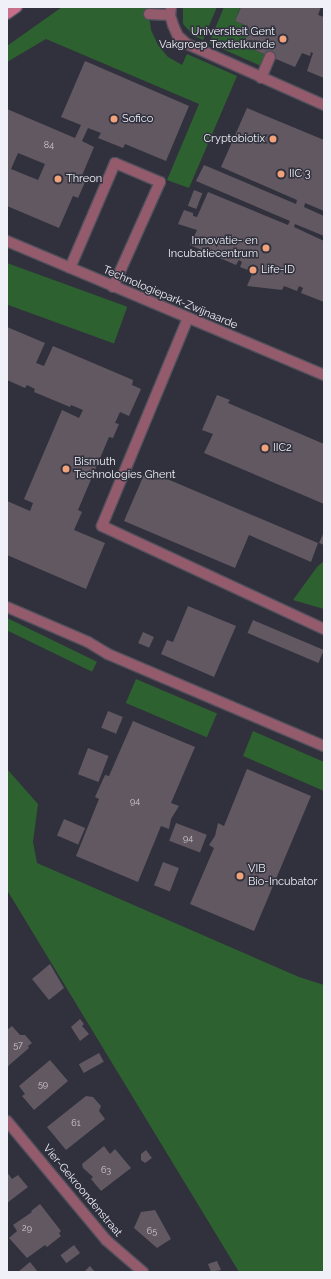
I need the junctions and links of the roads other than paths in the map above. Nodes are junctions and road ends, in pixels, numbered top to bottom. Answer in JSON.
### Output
{"nodes":[{"id":1,"x":17,"y":7,"type":"edge"},
{"id":2,"x":171,"y":11,"type":"edge"},
{"id":3,"x":7,"y":14,"type":"edge"},
{"id":4,"x":149,"y":14,"type":"dead end"},
{"id":5,"x":270,"y":57,"type":"dead end"},
{"id":6,"x":261,"y":78,"type":"junction"},
{"id":7,"x":324,"y":105,"type":"edge"},
{"id":8,"x":7,"y":241,"type":"edge"},
{"id":9,"x":70,"y":268,"type":"junction"},
{"id":10,"x":113,"y":287,"type":"junction"},
{"id":11,"x":188,"y":318,"type":"junction"},
{"id":12,"x":324,"y":375,"type":"edge"},
{"id":13,"x":7,"y":607,"type":"edge"},
{"id":14,"x":324,"y":629,"type":"edge"},
{"id":15,"x":324,"y":746,"type":"edge"},
{"id":16,"x":7,"y":1120,"type":"edge"},
{"id":17,"x":143,"y":1272,"type":"edge"}],
"edges":[{"from":1,"to":3,"type":"main road"},
{"from":2,"to":4,"type":"street"},
{"from":2,"to":6,"type":"street"},
{"from":5,"to":6,"type":"street"},
{"from":6,"to":7,"type":"street"},
{"from":8,"to":9,"type":"street","name":"Technologiepark-Zwijnaarde"},
{"from":9,"to":10,"type":"street","name":"Technologiepark-Zwijnaarde"},
{"from":9,"to":10,"type":"street"},
{"from":10,"to":11,"type":"street","name":"Technologiepark-Zwijnaarde"},
{"from":11,"to":12,"type":"street","name":"Technologiepark-Zwijnaarde"},
{"from":11,"to":14,"type":"street"},
{"from":13,"to":15,"type":"street"},
{"from":16,"to":17,"type":"street","name":"Vier-Gekroondenstraat"}]}
